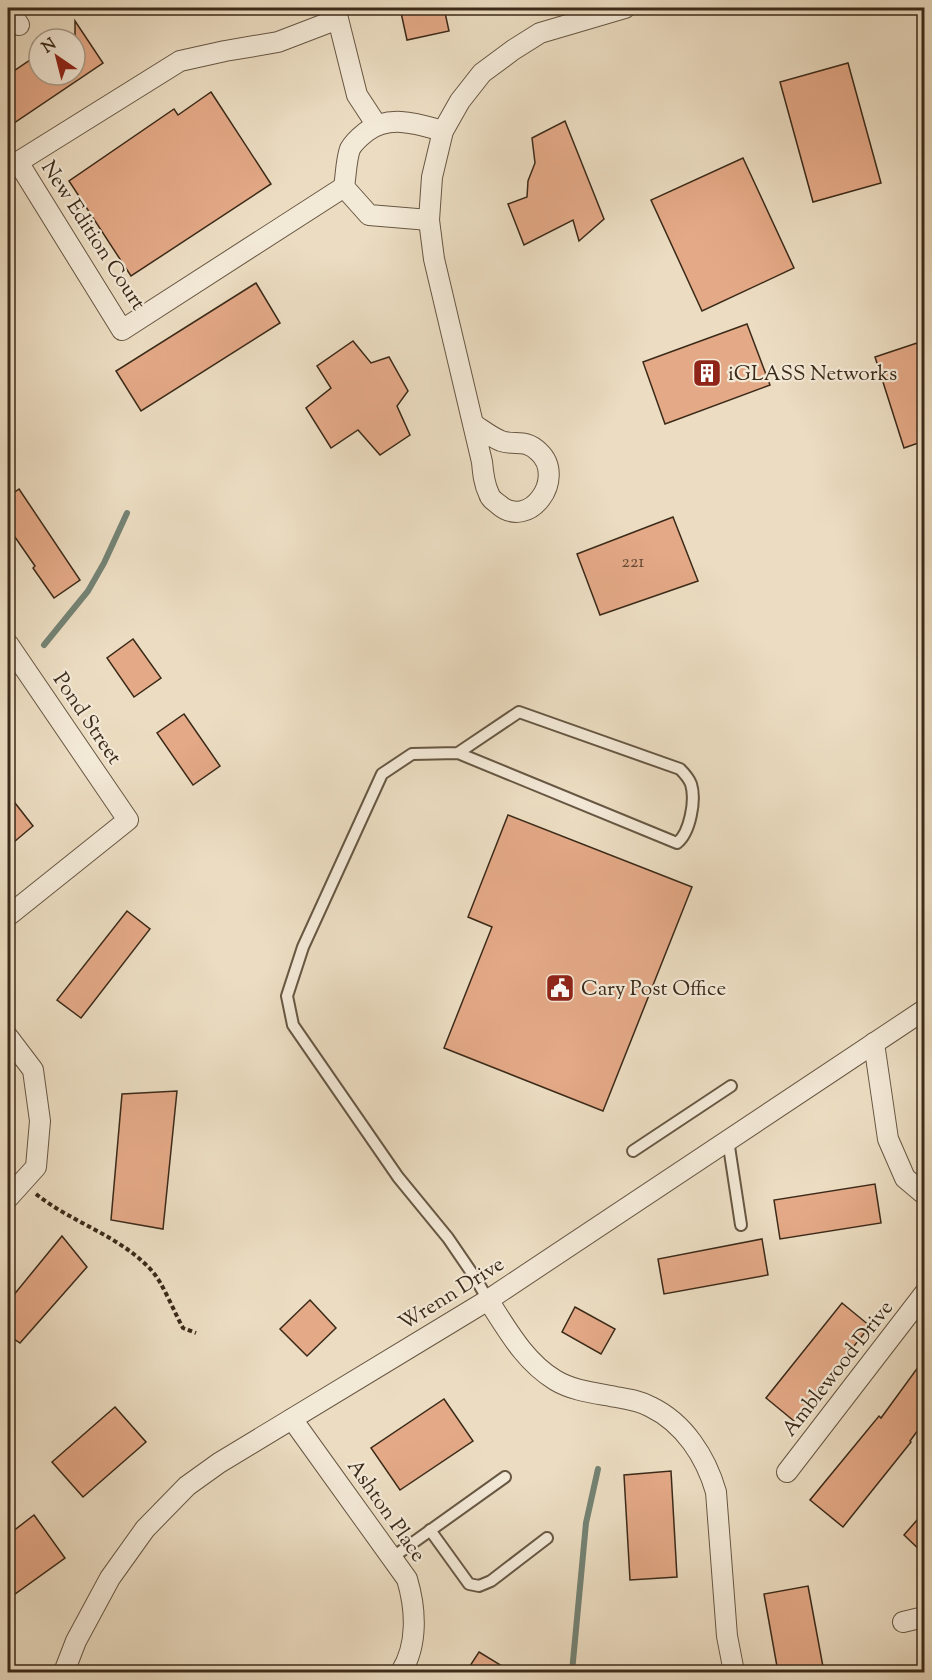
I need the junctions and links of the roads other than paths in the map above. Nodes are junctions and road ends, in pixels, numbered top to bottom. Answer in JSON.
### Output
{"nodes":[{"id":1,"x":8,"y":8,"type":"edge"},
{"id":2,"x":625,"y":8,"type":"edge"},
{"id":3,"x":19,"y":25,"type":"dead end"},
{"id":4,"x":376,"y":124,"type":"junction"},
{"id":5,"x":443,"y":131,"type":"junction"},
{"id":6,"x":344,"y":187,"type":"junction"},
{"id":7,"x":429,"y":219,"type":"junction"},
{"id":8,"x":473,"y":424,"type":"junction"},
{"id":9,"x":8,"y":644,"type":"edge"},
{"id":10,"x":458,"y":753,"type":"junction"},
{"id":11,"x":8,"y":916,"type":"edge"},
{"id":12,"x":924,"y":1010,"type":"edge"},
{"id":13,"x":8,"y":1037,"type":"edge"},
{"id":14,"x":874,"y":1043,"type":"junction"},
{"id":15,"x":731,"y":1086,"type":"dead end"},
{"id":16,"x":728,"y":1140,"type":"junction"},
{"id":17,"x":633,"y":1151,"type":"dead end"},
{"id":18,"x":924,"y":1194,"type":"edge"},
{"id":19,"x":8,"y":1198,"type":"edge"},
{"id":20,"x":741,"y":1225,"type":"dead end"},
{"id":21,"x":924,"y":1294,"type":"edge"},
{"id":22,"x":488,"y":1300,"type":"junction"},
{"id":23,"x":292,"y":1419,"type":"junction"},
{"id":24,"x":787,"y":1472,"type":"dead end"},
{"id":25,"x":505,"y":1477,"type":"dead end"},
{"id":26,"x":430,"y":1530,"type":"junction"},
{"id":27,"x":547,"y":1538,"type":"dead end"},
{"id":28,"x":393,"y":1557,"type":"junction"},
{"id":29,"x":924,"y":1617,"type":"edge"},
{"id":30,"x":903,"y":1622,"type":"dead end"},
{"id":31,"x":64,"y":1672,"type":"edge"},
{"id":32,"x":401,"y":1672,"type":"edge"},
{"id":33,"x":734,"y":1672,"type":"edge"}],
"edges":[{"from":1,"to":3,"type":"street"},
{"from":2,"to":5,"type":"street"},
{"from":4,"to":5,"type":"street"},
{"from":4,"to":6,"type":"street"},
{"from":4,"to":6,"type":"street","name":"New Edition Court"},
{"from":5,"to":7,"type":"street"},
{"from":6,"to":7,"type":"street"},
{"from":7,"to":8,"type":"street"},
{"from":8,"to":8,"type":"street"},
{"from":9,"to":11,"type":"street","name":"Pond Street"},
{"from":10,"to":10,"type":"lane"},
{"from":10,"to":22,"type":"lane"},
{"from":12,"to":14,"type":"street","name":"Wrenn Drive"},
{"from":13,"to":19,"type":"street"},
{"from":14,"to":16,"type":"street","name":"Wrenn Drive"},
{"from":14,"to":18,"type":"street"},
{"from":15,"to":17,"type":"lane"},
{"from":16,"to":20,"type":"lane"},
{"from":16,"to":22,"type":"street","name":"Wrenn Drive"},
{"from":21,"to":24,"type":"street","name":"Amblewood Drive"},
{"from":22,"to":23,"type":"street","name":"Wrenn Drive"},
{"from":22,"to":33,"type":"street"},
{"from":23,"to":28,"type":"street","name":"Ashton Place"},
{"from":23,"to":31,"type":"street","name":"Wrenn Drive"},
{"from":25,"to":26,"type":"lane"},
{"from":26,"to":27,"type":"lane"},
{"from":26,"to":28,"type":"lane"},
{"from":28,"to":32,"type":"street","name":"Ashton Place"},
{"from":29,"to":30,"type":"street"}]}
